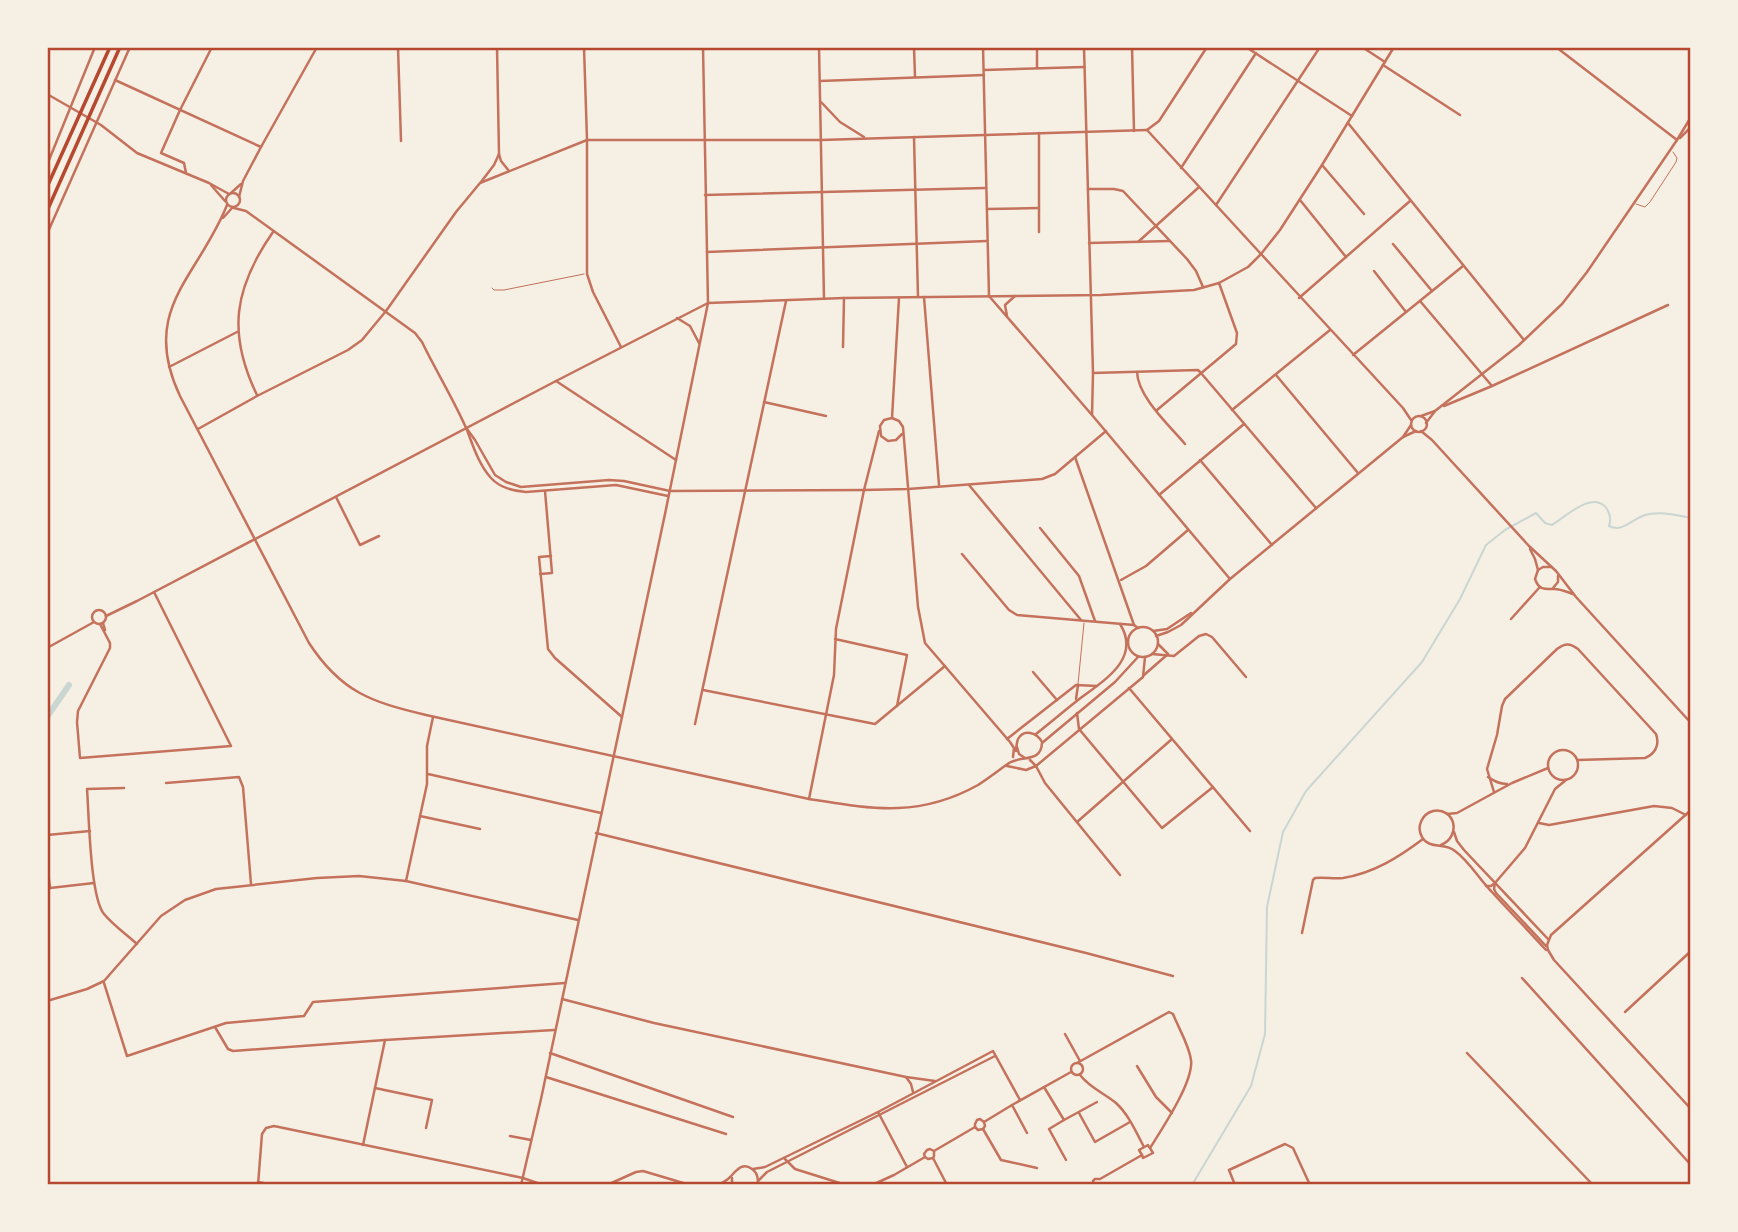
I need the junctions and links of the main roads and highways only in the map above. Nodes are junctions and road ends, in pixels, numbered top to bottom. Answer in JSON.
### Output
{"nodes":[{"id":1,"x":110,"y":47,"type":"edge"},
{"id":2,"x":120,"y":47,"type":"edge"},
{"id":3,"x":47,"y":187,"type":"edge"},
{"id":4,"x":47,"y":211,"type":"edge"}],
"edges":[{"from":1,"to":3,"type":"highway"},
{"from":2,"to":4,"type":"highway"}]}
